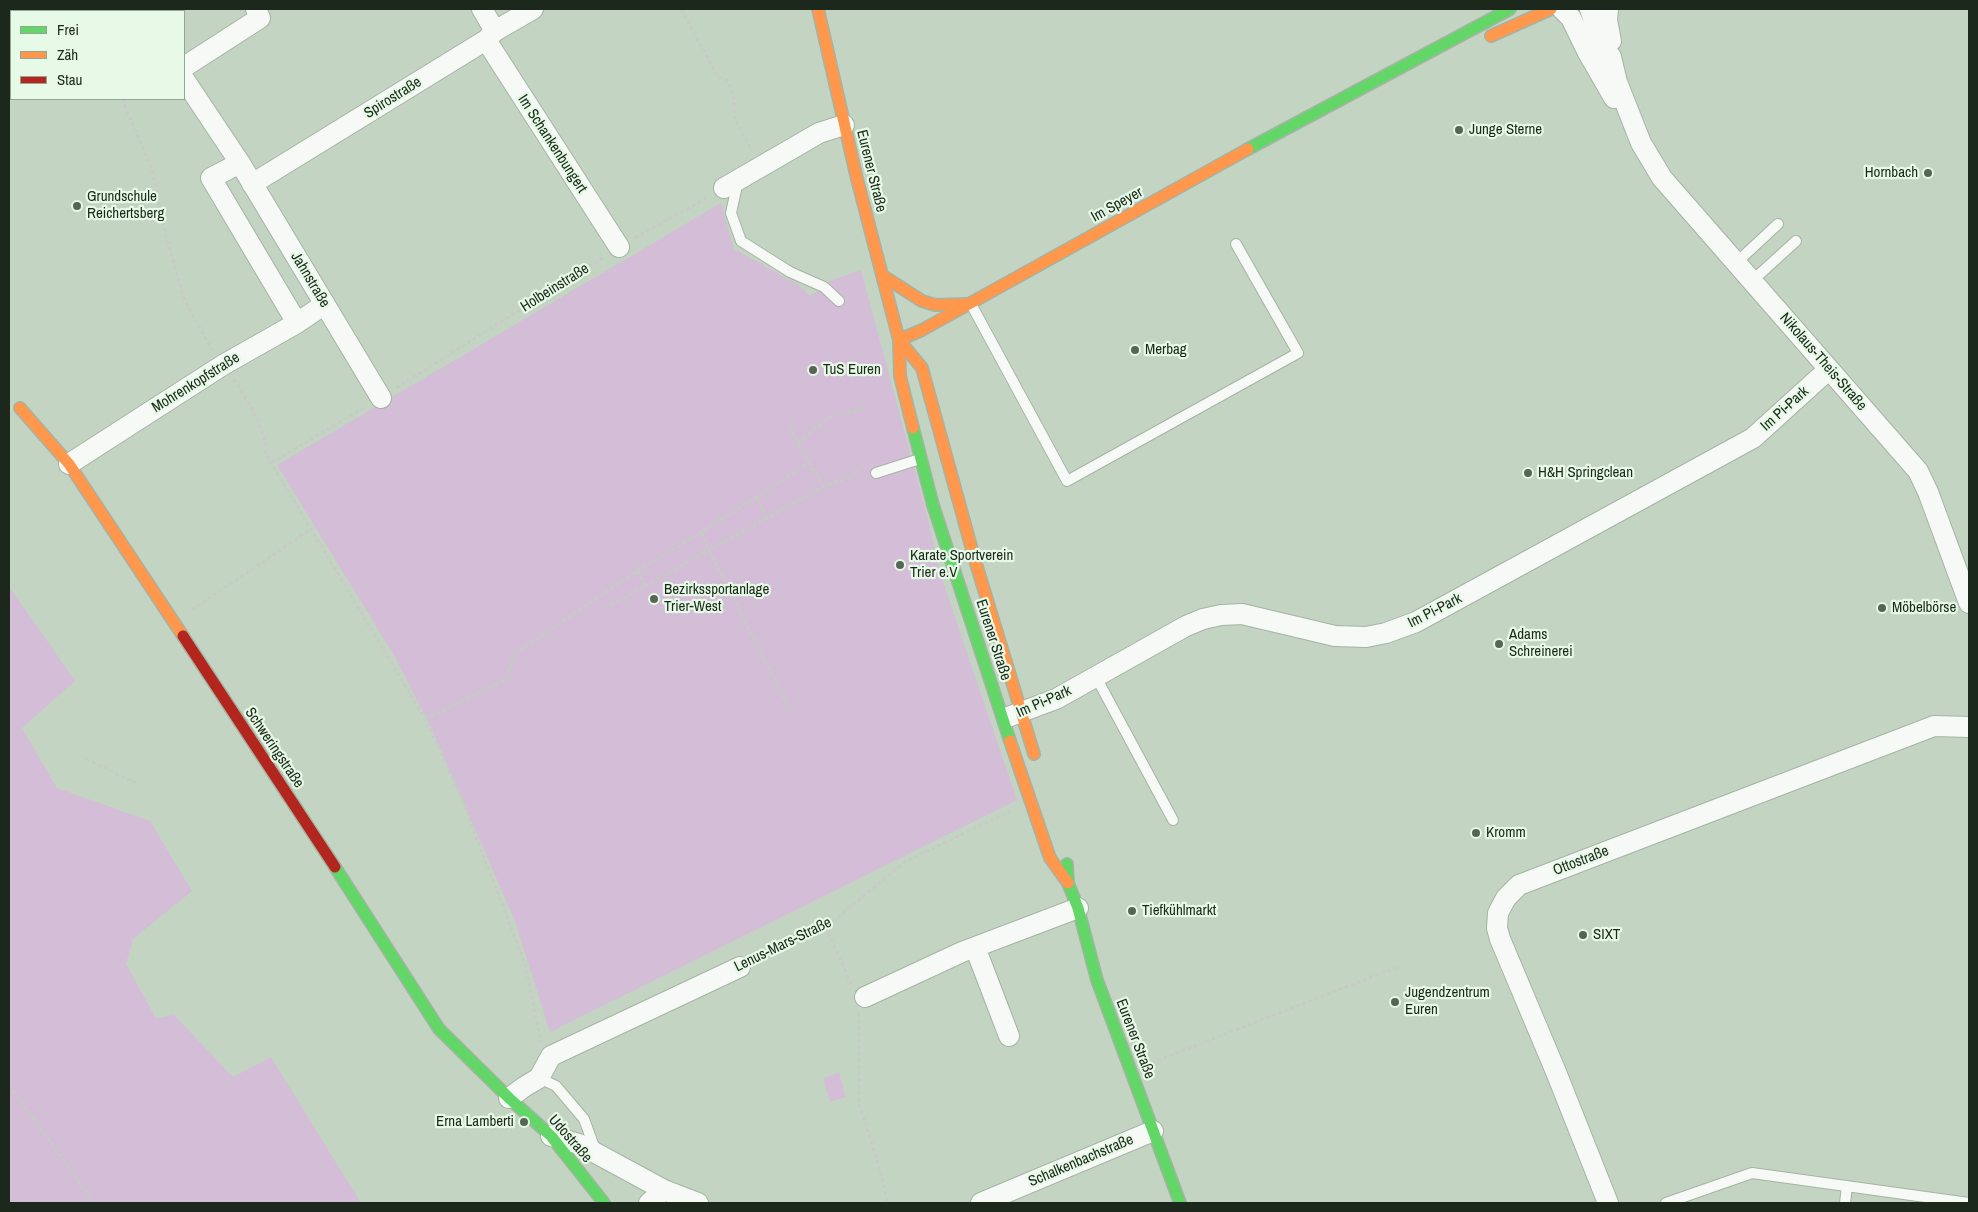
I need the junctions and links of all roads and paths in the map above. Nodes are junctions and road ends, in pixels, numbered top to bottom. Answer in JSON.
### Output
{"nodes":[{"id":1,"x":256,"y":9,"type":"edge"},
{"id":2,"x":482,"y":9,"type":"edge"},
{"id":3,"x":532,"y":9,"type":"edge"},
{"id":4,"x":682,"y":9,"type":"edge"},
{"id":5,"x":818,"y":9,"type":"edge"},
{"id":6,"x":1510,"y":9,"type":"edge"},
{"id":7,"x":1590,"y":9,"type":"edge"},
{"id":8,"x":1608,"y":9,"type":"edge"},
{"id":9,"x":1562,"y":10,"type":"edge"},
{"id":10,"x":490,"y":36,"type":"junction"},
{"id":11,"x":1482,"y":41,"type":"dead end"},
{"id":12,"x":1610,"y":57,"type":"junction"},
{"id":13,"x":185,"y":66,"type":"edge"},
{"id":14,"x":1414,"y":74,"type":"dead end"},
{"id":15,"x":185,"y":80,"type":"edge"},
{"id":16,"x":1349,"y":94,"type":"junction"},
{"id":17,"x":124,"y":100,"type":"edge"},
{"id":18,"x":844,"y":125,"type":"junction"},
{"id":19,"x":1642,"y":142,"type":"junction"},
{"id":20,"x":240,"y":163,"type":"junction"},
{"id":21,"x":762,"y":168,"type":"junction"},
{"id":22,"x":252,"y":184,"type":"junction"},
{"id":23,"x":731,"y":184,"type":"junction"},
{"id":24,"x":1778,"y":224,"type":"dead end"},
{"id":25,"x":1796,"y":241,"type":"dead end"},
{"id":26,"x":1236,"y":244,"type":"dead end"},
{"id":27,"x":619,"y":247,"type":"junction"},
{"id":28,"x":1736,"y":263,"type":"junction"},
{"id":29,"x":883,"y":276,"type":"junction"},
{"id":30,"x":1752,"y":281,"type":"junction"},
{"id":31,"x":839,"y":301,"type":"dead end"},
{"id":32,"x":970,"y":303,"type":"junction"},
{"id":33,"x":325,"y":304,"type":"junction"},
{"id":34,"x":297,"y":323,"type":"junction"},
{"id":35,"x":899,"y":340,"type":"junction"},
{"id":36,"x":223,"y":365,"type":"junction"},
{"id":37,"x":1828,"y":370,"type":"junction"},
{"id":38,"x":381,"y":398,"type":"junction"},
{"id":39,"x":866,"y":407,"type":"dead end"},
{"id":40,"x":20,"y":408,"type":"dead end"},
{"id":41,"x":789,"y":427,"type":"dead end"},
{"id":42,"x":798,"y":443,"type":"junction"},
{"id":43,"x":932,"y":454,"type":"junction"},
{"id":44,"x":271,"y":463,"type":"junction"},
{"id":45,"x":809,"y":463,"type":"junction"},
{"id":46,"x":69,"y":464,"type":"junction"},
{"id":47,"x":865,"y":465,"type":"dead end"},
{"id":48,"x":876,"y":473,"type":"dead end"},
{"id":49,"x":824,"y":486,"type":"junction"},
{"id":50,"x":757,"y":497,"type":"junction"},
{"id":51,"x":766,"y":518,"type":"junction"},
{"id":52,"x":311,"y":530,"type":"junction"},
{"id":53,"x":702,"y":532,"type":"junction"},
{"id":54,"x":709,"y":550,"type":"junction"},
{"id":55,"x":964,"y":561,"type":"junction"},
{"id":56,"x":637,"y":571,"type":"junction"},
{"id":57,"x":645,"y":586,"type":"junction"},
{"id":58,"x":1969,"y":603,"type":"edge"},
{"id":59,"x":611,"y":606,"type":"dead end"},
{"id":60,"x":173,"y":624,"type":"junction"},
{"id":61,"x":1096,"y":677,"type":"junction"},
{"id":62,"x":790,"y":710,"type":"dead end"},
{"id":63,"x":1013,"y":716,"type":"junction"},
{"id":64,"x":424,"y":717,"type":"junction"},
{"id":65,"x":1969,"y":727,"type":"edge"},
{"id":66,"x":86,"y":759,"type":"dead end"},
{"id":67,"x":1036,"y":762,"type":"dead end"},
{"id":68,"x":136,"y":783,"type":"dead end"},
{"id":69,"x":1030,"y":802,"type":"junction"},
{"id":70,"x":1173,"y":820,"type":"dead end"},
{"id":71,"x":1064,"y":853,"type":"dead end"},
{"id":72,"x":1068,"y":883,"type":"junction"},
{"id":73,"x":1078,"y":908,"type":"junction"},
{"id":74,"x":826,"y":927,"type":"junction"},
{"id":75,"x":975,"y":947,"type":"junction"},
{"id":76,"x":1400,"y":966,"type":"dead end"},
{"id":77,"x":740,"y":967,"type":"joint"},
{"id":78,"x":860,"y":1000,"type":"junction"},
{"id":79,"x":1009,"y":1036,"type":"dead end"},
{"id":80,"x":546,"y":1049,"type":"junction"},
{"id":81,"x":1132,"y":1071,"type":"junction"},
{"id":82,"x":539,"y":1078,"type":"junction"},
{"id":83,"x":9,"y":1085,"type":"edge"},
{"id":84,"x":509,"y":1098,"type":"junction"},
{"id":85,"x":1153,"y":1130,"type":"junction"},
{"id":86,"x":551,"y":1136,"type":"junction"},
{"id":87,"x":596,"y":1153,"type":"junction"},
{"id":88,"x":1847,"y":1186,"type":"junction"},
{"id":89,"x":664,"y":1190,"type":"junction"},
{"id":90,"x":95,"y":1203,"type":"edge"},
{"id":91,"x":604,"y":1203,"type":"edge"},
{"id":92,"x":649,"y":1203,"type":"edge"},
{"id":93,"x":698,"y":1203,"type":"edge"},
{"id":94,"x":888,"y":1203,"type":"edge"},
{"id":95,"x":981,"y":1203,"type":"edge"},
{"id":96,"x":1180,"y":1203,"type":"edge"},
{"id":97,"x":1608,"y":1203,"type":"edge"},
{"id":98,"x":1666,"y":1203,"type":"edge"},
{"id":99,"x":1845,"y":1203,"type":"edge"},
{"id":100,"x":1969,"y":1203,"type":"edge"}],
"edges":[{"from":1,"to":13,"type":"street"},
{"from":2,"to":10,"type":"street","name":"Im Schankenbungert"},
{"from":3,"to":10,"type":"street","name":"Spirostraße"},
{"from":4,"to":21,"type":"path"},
{"from":5,"to":18,"type":"street","name":"Eurener Straße"},
{"from":6,"to":16,"type":"street","name":"Im Speyer"},
{"from":7,"to":12,"type":"street","name":"Nikolaus-Theis-Straße"},
{"from":8,"to":12,"type":"street","name":"Nikolaus-Theis-Straße"},
{"from":9,"to":11,"type":"street"},
{"from":9,"to":19,"type":"street","name":"Nikolaus-Theis-Straße"},
{"from":10,"to":22,"type":"street","name":"Spirostraße"},
{"from":10,"to":27,"type":"street","name":"Im Schankenbungert"},
{"from":12,"to":19,"type":"street","name":"Nikolaus-Theis-Straße"},
{"from":14,"to":16,"type":"street","name":"Im Speyer"},
{"from":15,"to":20,"type":"street","name":"Jahnstraße"},
{"from":16,"to":32,"type":"street","name":"Im Speyer"},
{"from":17,"to":36,"type":"path"},
{"from":18,"to":21,"type":"street"},
{"from":18,"to":29,"type":"street","name":"Eurener Straße"},
{"from":19,"to":28,"type":"street","name":"Nikolaus-Theis-Straße"},
{"from":20,"to":22,"type":"street","name":"Jahnstraße"},
{"from":20,"to":34,"type":"street"},
{"from":21,"to":23,"type":"street"},
{"from":22,"to":33,"type":"street","name":"Jahnstraße"},
{"from":23,"to":27,"type":"path","name":"Holbeinstraße"},
{"from":23,"to":31,"type":"lane"},
{"from":24,"to":28,"type":"lane"},
{"from":25,"to":30,"type":"lane"},
{"from":26,"to":32,"type":"lane"},
{"from":27,"to":38,"type":"path","name":"Holbeinstraße"},
{"from":28,"to":30,"type":"street","name":"Nikolaus-Theis-Straße"},
{"from":29,"to":32,"type":"street"},
{"from":29,"to":35,"type":"street","name":"Eurener Straße"},
{"from":30,"to":37,"type":"street","name":"Nikolaus-Theis-Straße"},
{"from":32,"to":35,"type":"street","name":"Im Speyer"},
{"from":33,"to":34,"type":"street","name":"Mohrenkopfstraße"},
{"from":33,"to":38,"type":"street","name":"Jahnstraße"},
{"from":34,"to":36,"type":"street","name":"Mohrenkopfstraße"},
{"from":35,"to":43,"type":"street","name":"Eurener Straße"},
{"from":35,"to":43,"type":"street","name":"Eurener Straße"},
{"from":36,"to":44,"type":"path"},
{"from":36,"to":46,"type":"street","name":"Mohrenkopfstraße"},
{"from":37,"to":58,"type":"street","name":"Nikolaus-Theis-Straße"},
{"from":37,"to":61,"type":"street","name":"Im Pi-Park"},
{"from":38,"to":44,"type":"path","name":"Holbeinstraße"},
{"from":39,"to":42,"type":"path"},
{"from":40,"to":46,"type":"street","name":"Schweringstraße"},
{"from":41,"to":42,"type":"path"},
{"from":42,"to":45,"type":"path"},
{"from":43,"to":48,"type":"lane"},
{"from":43,"to":55,"type":"street","name":"Eurener Straße"},
{"from":43,"to":55,"type":"street","name":"Eurener Straße"},
{"from":44,"to":52,"type":"path"},
{"from":45,"to":49,"type":"path"},
{"from":45,"to":50,"type":"path"},
{"from":46,"to":60,"type":"street","name":"Schweringstraße"},
{"from":47,"to":49,"type":"path"},
{"from":49,"to":51,"type":"path"},
{"from":50,"to":51,"type":"path"},
{"from":50,"to":53,"type":"path"},
{"from":51,"to":54,"type":"path"},
{"from":52,"to":60,"type":"path"},
{"from":52,"to":64,"type":"path"},
{"from":53,"to":54,"type":"path"},
{"from":53,"to":56,"type":"path"},
{"from":54,"to":57,"type":"path"},
{"from":54,"to":62,"type":"path"},
{"from":55,"to":63,"type":"street","name":"Eurener Straße"},
{"from":55,"to":63,"type":"street","name":"Eurener Straße"},
{"from":56,"to":57,"type":"path"},
{"from":56,"to":64,"type":"path"},
{"from":57,"to":59,"type":"path"},
{"from":60,"to":84,"type":"street","name":"Schweringstraße"},
{"from":61,"to":63,"type":"street","name":"Im Pi-Park"},
{"from":61,"to":70,"type":"lane"},
{"from":63,"to":67,"type":"street","name":"Eurener Straße"},
{"from":63,"to":69,"type":"street","name":"Eurener Straße"},
{"from":64,"to":80,"type":"path"},
{"from":65,"to":97,"type":"street","name":"Ottostraße"},
{"from":66,"to":68,"type":"path"},
{"from":69,"to":72,"type":"street","name":"Eurener Straße"},
{"from":69,"to":74,"type":"path","name":"Lenus-Mars-Straße"},
{"from":71,"to":72,"type":"street","name":"Eurener Straße"},
{"from":72,"to":73,"type":"street","name":"Eurener Straße"},
{"from":73,"to":75,"type":"street"},
{"from":73,"to":81,"type":"street","name":"Eurener Straße"},
{"from":74,"to":77,"type":"path","name":"Lenus-Mars-Straße"},
{"from":74,"to":78,"type":"path"},
{"from":75,"to":78,"type":"street"},
{"from":75,"to":79,"type":"street"},
{"from":76,"to":81,"type":"path"},
{"from":77,"to":80,"type":"street","name":"Lenus-Mars-Straße"},
{"from":78,"to":94,"type":"path"},
{"from":80,"to":82,"type":"street"},
{"from":81,"to":85,"type":"street","name":"Eurener Straße"},
{"from":82,"to":84,"type":"street"},
{"from":82,"to":87,"type":"lane"},
{"from":83,"to":90,"type":"path"},
{"from":84,"to":86,"type":"street","name":"Udostraße"},
{"from":85,"to":95,"type":"street","name":"Schalkenbachstraße"},
{"from":85,"to":96,"type":"street","name":"Eurener Straße"},
{"from":86,"to":87,"type":"street"},
{"from":86,"to":91,"type":"street","name":"Udostraße"},
{"from":87,"to":89,"type":"street"},
{"from":88,"to":98,"type":"lane"},
{"from":88,"to":99,"type":"lane"},
{"from":88,"to":100,"type":"lane"},
{"from":89,"to":92,"type":"street"},
{"from":89,"to":93,"type":"street"}]}
